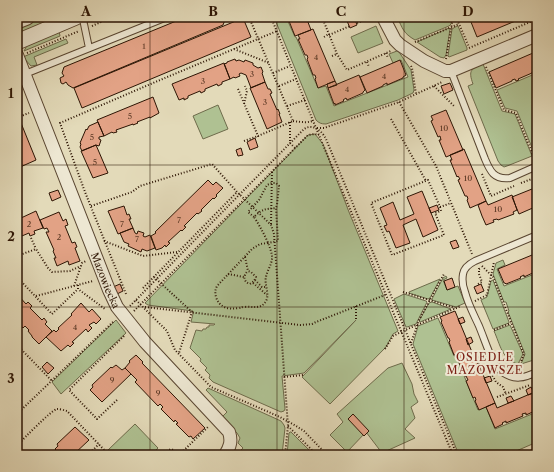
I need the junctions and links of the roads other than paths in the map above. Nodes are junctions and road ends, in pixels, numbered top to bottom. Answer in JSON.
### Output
{"nodes":[{"id":1,"x":27,"y":17,"type":"edge"},
{"id":2,"x":83,"y":17,"type":"edge"},
{"id":3,"x":167,"y":17,"type":"edge"},
{"id":4,"x":383,"y":17,"type":"edge"},
{"id":5,"x":17,"y":21,"type":"edge"},
{"id":6,"x":81,"y":23,"type":"edge"},
{"id":7,"x":537,"y":35,"type":"edge"},
{"id":8,"x":17,"y":42,"type":"edge"},
{"id":9,"x":89,"y":48,"type":"junction"},
{"id":10,"x":17,"y":56,"type":"edge"},
{"id":11,"x":449,"y":73,"type":"junction"},
{"id":12,"x":25,"y":74,"type":"junction"},
{"id":13,"x":537,"y":166,"type":"edge"},
{"id":14,"x":537,"y":235,"type":"edge"},
{"id":15,"x":537,"y":372,"type":"edge"},
{"id":16,"x":537,"y":451,"type":"edge"},
{"id":17,"x":225,"y":455,"type":"edge"},
{"id":18,"x":528,"y":455,"type":"edge"}],
"edges":[{"from":1,"to":5,"type":"street"},
{"from":2,"to":6,"type":"lane"},
{"from":3,"to":9,"type":"lane"},
{"from":4,"to":11,"type":"street"},
{"from":6,"to":8,"type":"street"},
{"from":6,"to":9,"type":"lane"},
{"from":7,"to":11,"type":"street"},
{"from":9,"to":12,"type":"lane"},
{"from":10,"to":12,"type":"street","name":"Mazowiecka"},
{"from":11,"to":13,"type":"lane"},
{"from":12,"to":17,"type":"street","name":"Mazowiecka"},
{"from":14,"to":15,"type":"lane"},
{"from":16,"to":18,"type":"lane"}]}
